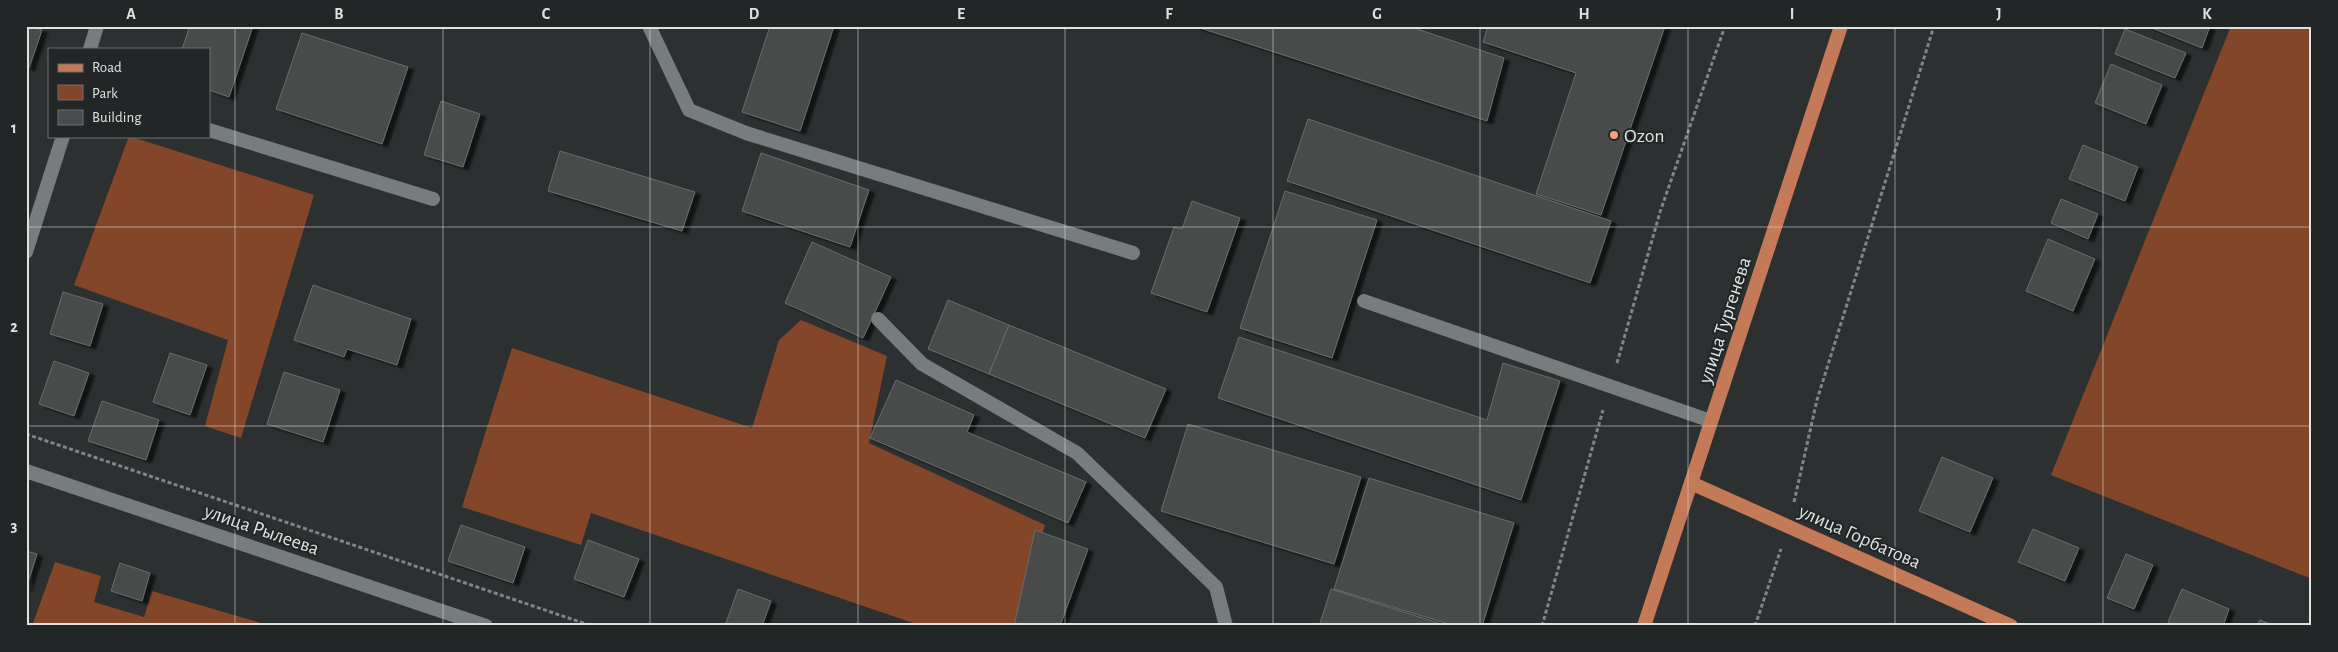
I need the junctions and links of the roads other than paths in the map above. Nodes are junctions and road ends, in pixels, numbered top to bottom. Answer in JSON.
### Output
{"nodes":[{"id":1,"x":97,"y":26,"type":"edge"},
{"id":2,"x":649,"y":26,"type":"edge"},
{"id":3,"x":1841,"y":26,"type":"edge"},
{"id":4,"x":90,"y":48,"type":"edge"},
{"id":5,"x":210,"y":130,"type":"edge"},
{"id":6,"x":62,"y":138,"type":"edge"},
{"id":7,"x":433,"y":199,"type":"dead end"},
{"id":8,"x":26,"y":252,"type":"edge"},
{"id":9,"x":1133,"y":253,"type":"dead end"},
{"id":10,"x":1364,"y":301,"type":"dead end"},
{"id":11,"x":878,"y":319,"type":"dead end"},
{"id":12,"x":1712,"y":421,"type":"junction"},
{"id":13,"x":26,"y":471,"type":"edge"},
{"id":14,"x":1691,"y":483,"type":"junction"},
{"id":15,"x":486,"y":626,"type":"edge"},
{"id":16,"x":1226,"y":626,"type":"edge"},
{"id":17,"x":1644,"y":626,"type":"edge"},
{"id":18,"x":2011,"y":626,"type":"edge"}],
"edges":[{"from":1,"to":4,"type":"street"},
{"from":2,"to":9,"type":"street"},
{"from":3,"to":12,"type":"main road","name":"улица Тургенева"},
{"from":5,"to":7,"type":"street"},
{"from":6,"to":8,"type":"street"},
{"from":10,"to":12,"type":"street"},
{"from":11,"to":16,"type":"street"},
{"from":12,"to":14,"type":"main road","name":"улица Тургенева"},
{"from":13,"to":15,"type":"street","name":"улица Рылеева"},
{"from":14,"to":17,"type":"main road","name":"улица Тургенева"},
{"from":14,"to":18,"type":"main road","name":"улица Горбатова"}]}
